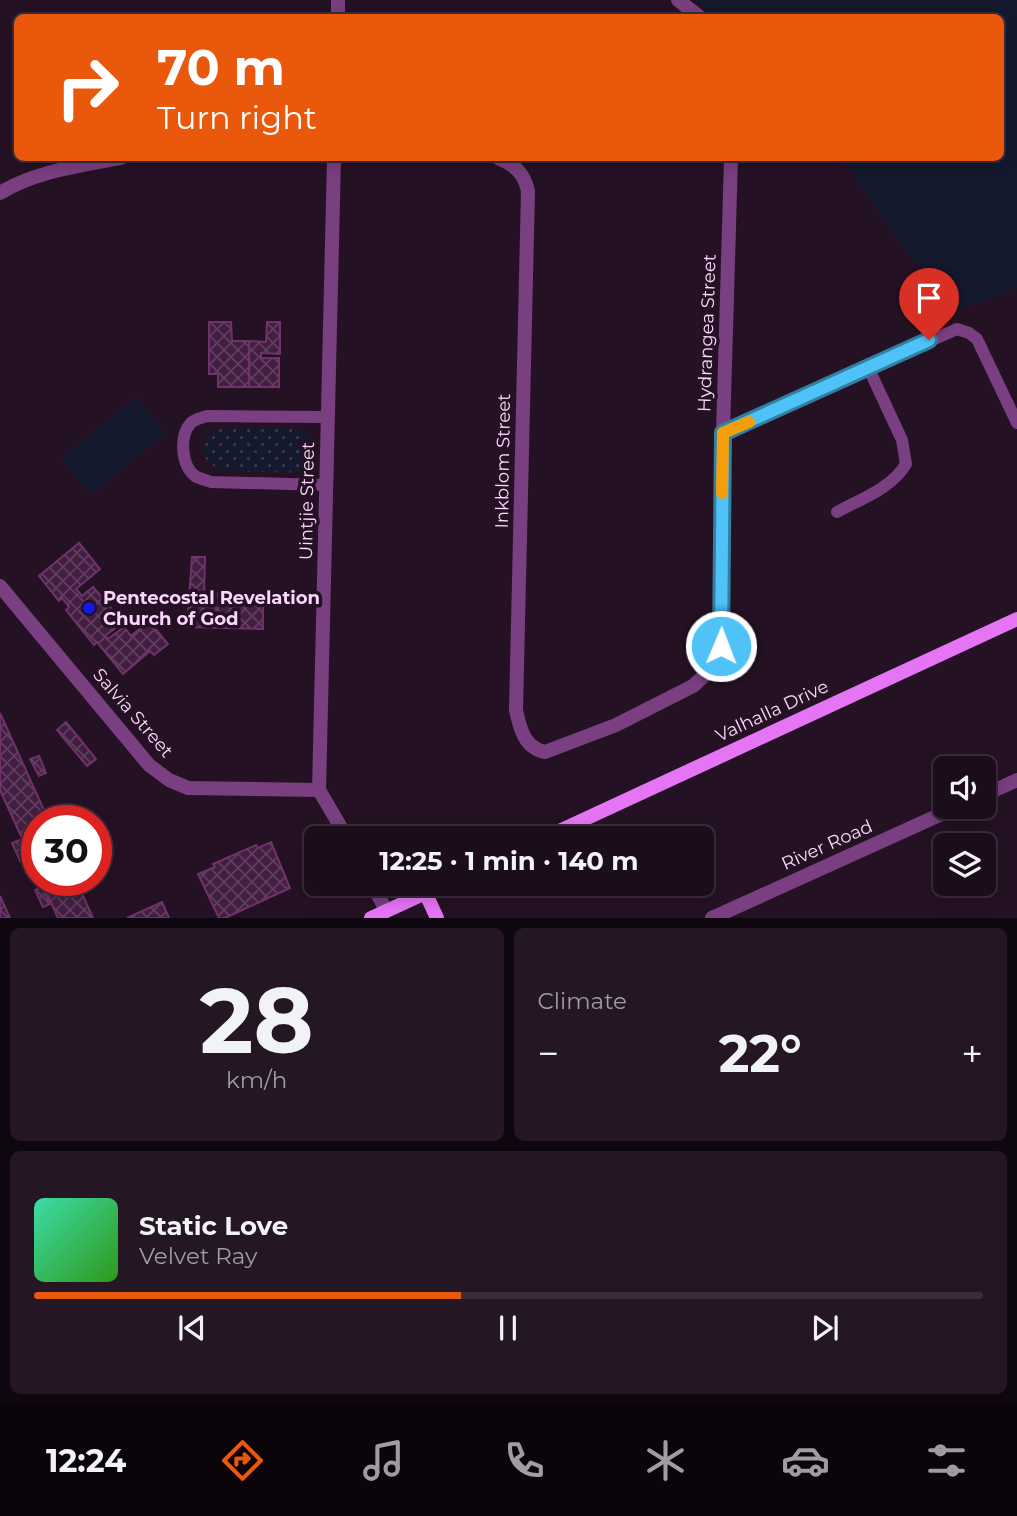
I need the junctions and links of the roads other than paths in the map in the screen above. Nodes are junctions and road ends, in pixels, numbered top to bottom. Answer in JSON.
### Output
{"nodes":[{"id":1,"x":678,"y":0,"type":"edge"},
{"id":2,"x":696,"y":14,"type":"edge"},
{"id":3,"x":107,"y":161,"type":"edge"},
{"id":4,"x":334,"y":161,"type":"edge"},
{"id":5,"x":503,"y":161,"type":"edge"},
{"id":6,"x":731,"y":161,"type":"edge"},
{"id":7,"x":0,"y":193,"type":"edge"},
{"id":8,"x":868,"y":368,"type":"junction"},
{"id":9,"x":328,"y":417,"type":"junction"},
{"id":10,"x":1017,"y":423,"type":"edge"},
{"id":11,"x":723,"y":433,"type":"junction"},
{"id":12,"x":326,"y":485,"type":"junction"},
{"id":13,"x":837,"y":512,"type":"dead end"},
{"id":14,"x":0,"y":586,"type":"edge"},
{"id":15,"x":1017,"y":619,"type":"edge"},
{"id":16,"x":558,"y":748,"type":"joint"},
{"id":17,"x":1017,"y":780,"type":"edge"},
{"id":18,"x":318,"y":790,"type":"junction"},
{"id":19,"x":996,"y":790,"type":"edge"},
{"id":20,"x":933,"y":818,"type":"edge"},
{"id":21,"x":339,"y":826,"type":"edge"},
{"id":22,"x":570,"y":826,"type":"edge"},
{"id":23,"x":378,"y":896,"type":"edge"},
{"id":24,"x":417,"y":896,"type":"edge"},
{"id":25,"x":427,"y":896,"type":"edge"},
{"id":26,"x":386,"y":911,"type":"junction"},
{"id":27,"x":370,"y":918,"type":"edge"},
{"id":28,"x":437,"y":918,"type":"edge"},
{"id":29,"x":712,"y":918,"type":"edge"}],
"edges":[{"from":1,"to":2,"type":"street"},
{"from":3,"to":7,"type":"street"},
{"from":4,"to":9,"type":"street","name":"Uintjie Street"},
{"from":5,"to":16,"type":"street","name":"Inkblom Street"},
{"from":6,"to":11,"type":"street","name":"Hydrangea Street"},
{"from":8,"to":10,"type":"lane"},
{"from":8,"to":11,"type":"lane"},
{"from":8,"to":13,"type":"lane"},
{"from":9,"to":12,"type":"street","name":"Uintjie Street"},
{"from":9,"to":12,"type":"lane"},
{"from":11,"to":16,"type":"street","name":"Hydrangea Street"},
{"from":12,"to":18,"type":"street","name":"Uintjie Street"},
{"from":14,"to":18,"type":"street","name":"Salvia Street"},
{"from":15,"to":22,"type":"main road","name":"Valhalla Drive"},
{"from":17,"to":19,"type":"street"},
{"from":18,"to":21,"type":"street"},
{"from":20,"to":29,"type":"street","name":"River Road"},
{"from":23,"to":26,"type":"street"},
{"from":24,"to":26,"type":"main road"},
{"from":25,"to":28,"type":"main road"},
{"from":26,"to":27,"type":"main road"}]}
